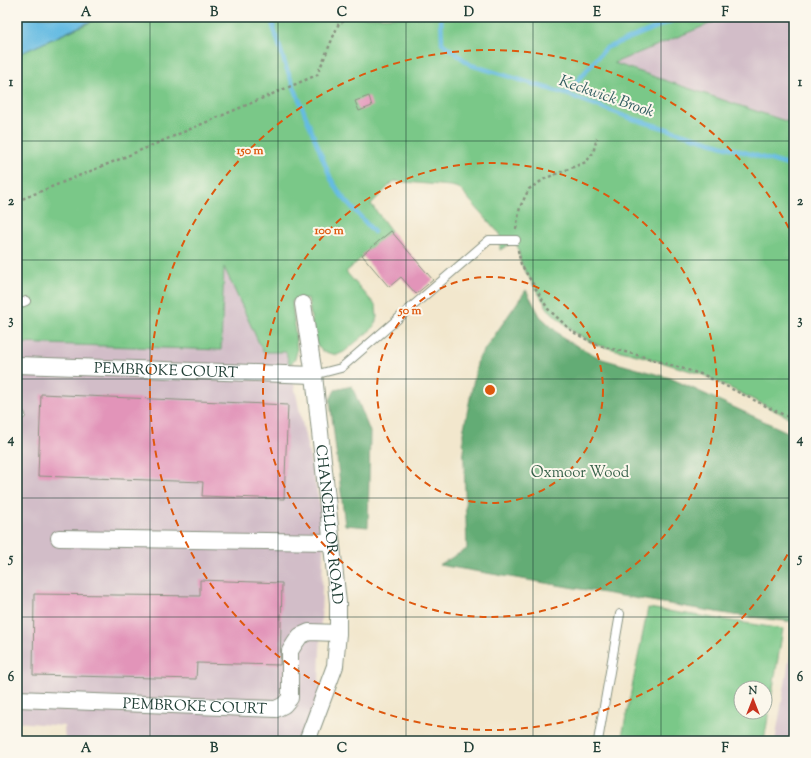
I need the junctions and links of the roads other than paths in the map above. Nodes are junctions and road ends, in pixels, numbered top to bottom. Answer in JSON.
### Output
{"nodes":[{"id":1,"x":516,"y":240,"type":"road end"},
{"id":2,"x":26,"y":301,"type":"dead end"},
{"id":3,"x":303,"y":304,"type":"dead end"},
{"id":4,"x":17,"y":305,"type":"edge"},
{"id":5,"x":17,"y":365,"type":"edge"},
{"id":6,"x":314,"y":375,"type":"junction"},
{"id":7,"x":59,"y":538,"type":"dead end"},
{"id":8,"x":331,"y":542,"type":"junction"},
{"id":9,"x":620,"y":614,"type":"dead end"},
{"id":10,"x":338,"y":633,"type":"junction"},
{"id":11,"x":17,"y":699,"type":"edge"},
{"id":12,"x":307,"y":741,"type":"edge"},
{"id":13,"x":598,"y":741,"type":"edge"}],
"edges":[{"from":1,"to":6,"type":"lane"},
{"from":2,"to":4,"type":"lane"},
{"from":3,"to":6,"type":"street","name":"CHANCELLOR ROAD"},
{"from":5,"to":6,"type":"street","name":"PEMBROKE COURT"},
{"from":6,"to":8,"type":"street","name":"CHANCELLOR ROAD"},
{"from":7,"to":8,"type":"street"},
{"from":8,"to":10,"type":"street","name":"CHANCELLOR ROAD"},
{"from":9,"to":13,"type":"lane"},
{"from":10,"to":11,"type":"street","name":"PEMBROKE COURT"},
{"from":10,"to":12,"type":"street","name":"CHANCELLOR ROAD"}]}
